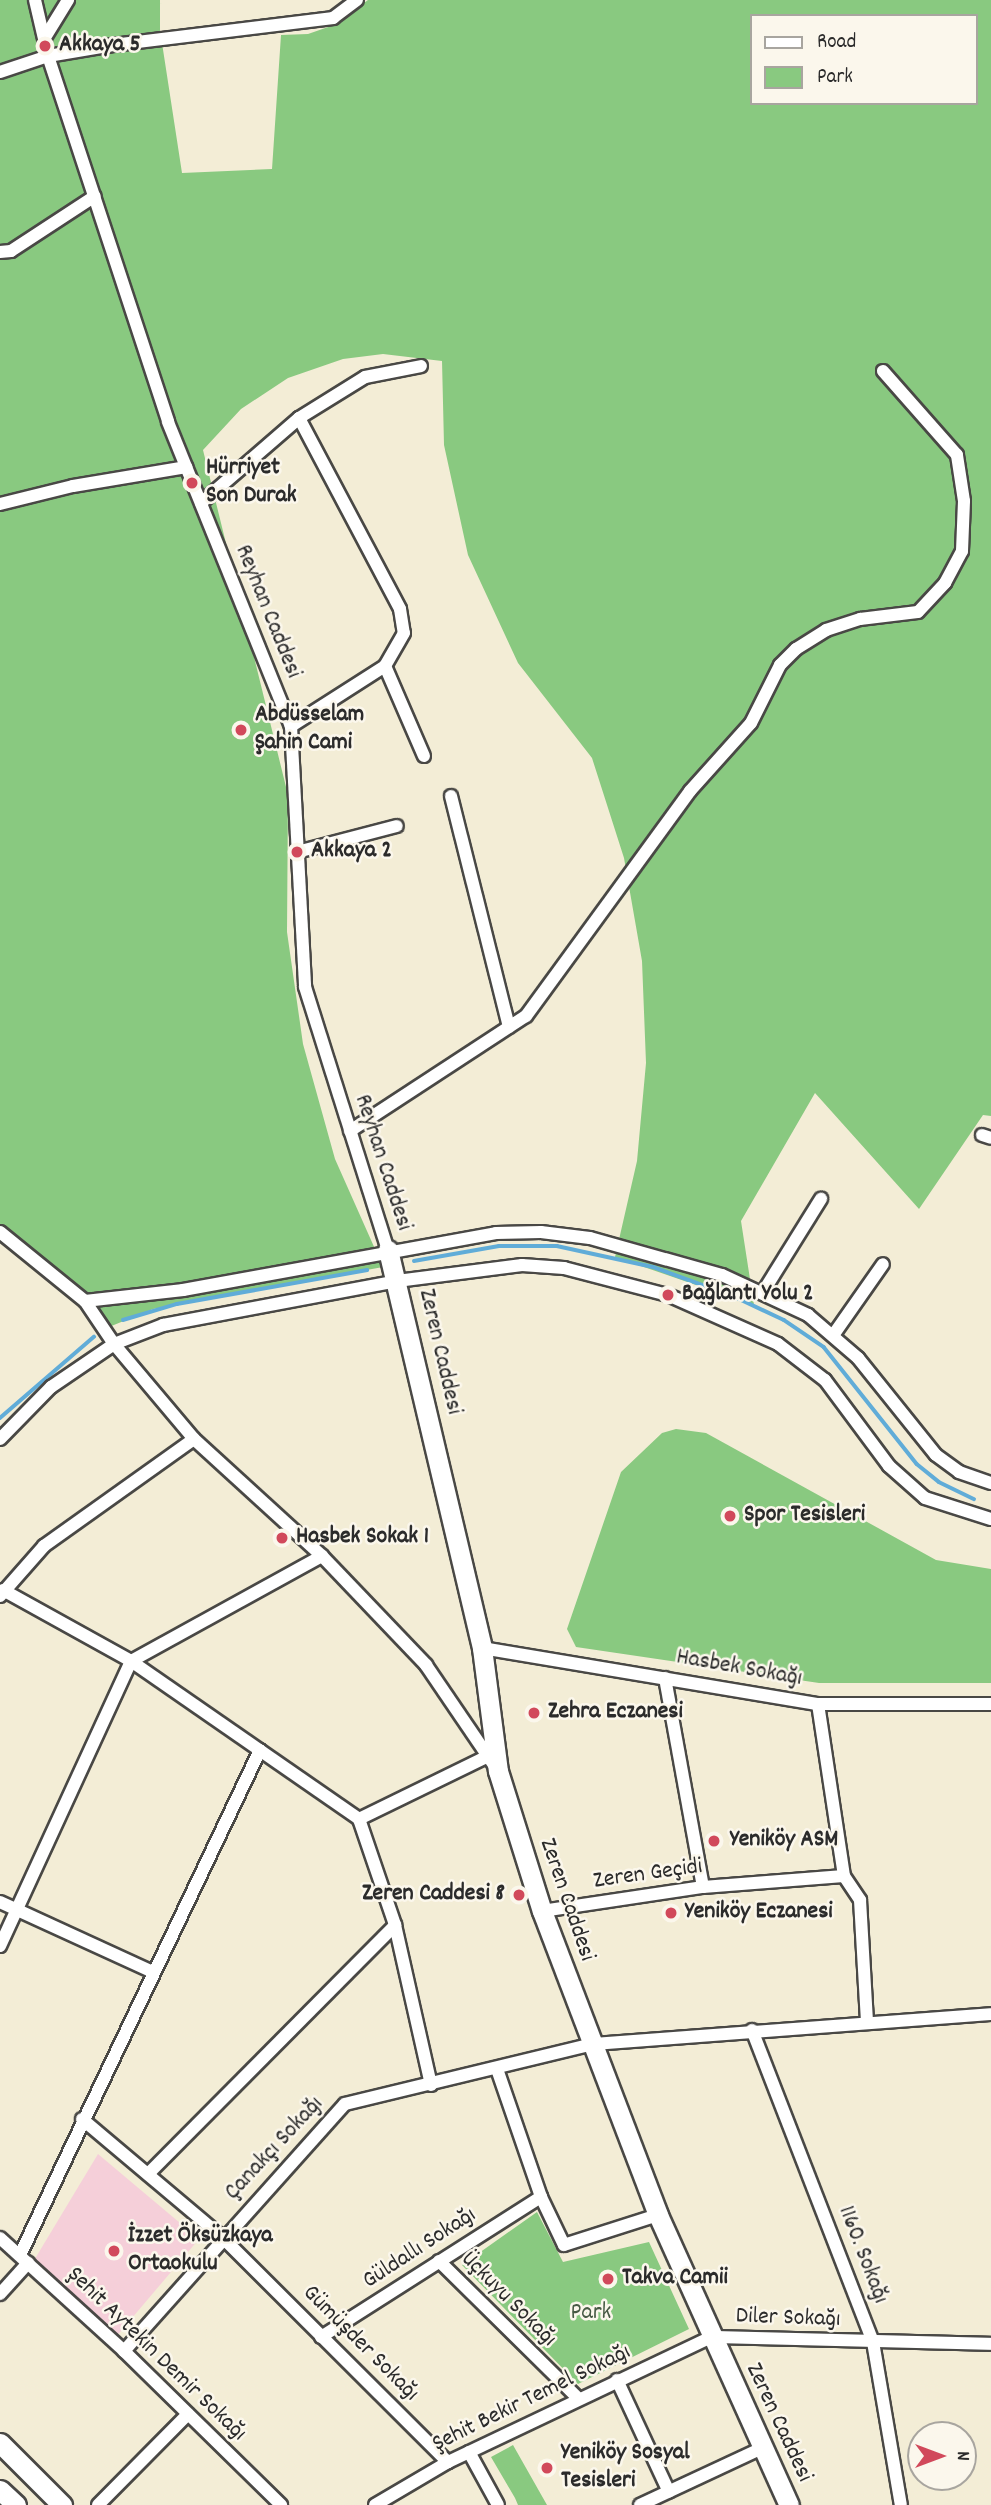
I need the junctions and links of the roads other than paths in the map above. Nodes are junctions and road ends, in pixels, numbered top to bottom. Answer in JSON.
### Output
{"nodes":[{"id":1,"x":35,"y":0,"type":"edge"},
{"id":2,"x":68,"y":0,"type":"edge"},
{"id":3,"x":357,"y":0,"type":"edge"},
{"id":4,"x":46,"y":47,"type":"junction"},
{"id":5,"x":0,"y":72,"type":"edge"},
{"id":6,"x":95,"y":196,"type":"junction"},
{"id":7,"x":0,"y":251,"type":"edge"},
{"id":8,"x":421,"y":366,"type":"dead end"},
{"id":9,"x":883,"y":371,"type":"dead end"},
{"id":10,"x":299,"y":418,"type":"junction"},
{"id":11,"x":186,"y":467,"type":"junction"},
{"id":12,"x":201,"y":503,"type":"junction"},
{"id":13,"x":0,"y":505,"type":"edge"},
{"id":14,"x":385,"y":666,"type":"junction"},
{"id":15,"x":290,"y":726,"type":"junction"},
{"id":16,"x":424,"y":756,"type":"dead end"},
{"id":17,"x":451,"y":796,"type":"dead end"},
{"id":18,"x":397,"y":826,"type":"dead end"},
{"id":19,"x":298,"y":852,"type":"junction"},
{"id":20,"x":509,"y":1027,"type":"junction"},
{"id":21,"x":350,"y":1131,"type":"junction"},
{"id":22,"x":821,"y":1199,"type":"dead end"},
{"id":23,"x":0,"y":1231,"type":"edge"},
{"id":24,"x":388,"y":1250,"type":"junction"},
{"id":25,"x":883,"y":1264,"type":"dead end"},
{"id":26,"x":397,"y":1281,"type":"junction"},
{"id":27,"x":763,"y":1292,"type":"junction"},
{"id":28,"x":85,"y":1301,"type":"junction"},
{"id":29,"x":834,"y":1334,"type":"junction"},
{"id":30,"x":114,"y":1344,"type":"junction"},
{"id":31,"x":0,"y":1439,"type":"edge"},
{"id":32,"x":194,"y":1439,"type":"junction"},
{"id":33,"x":991,"y":1483,"type":"edge"},
{"id":34,"x":991,"y":1519,"type":"edge"},
{"id":35,"x":322,"y":1556,"type":"junction"},
{"id":36,"x":1,"y":1593,"type":"edge"},
{"id":37,"x":482,"y":1648,"type":"junction"},
{"id":38,"x":131,"y":1661,"type":"junction"},
{"id":39,"x":665,"y":1678,"type":"junction"},
{"id":40,"x":818,"y":1704,"type":"junction"},
{"id":41,"x":991,"y":1704,"type":"edge"},
{"id":42,"x":260,"y":1750,"type":"junction"},
{"id":43,"x":493,"y":1764,"type":"junction"},
{"id":44,"x":359,"y":1819,"type":"junction"},
{"id":45,"x":844,"y":1877,"type":"junction"},
{"id":46,"x":704,"y":1887,"type":"junction"},
{"id":47,"x":0,"y":1902,"type":"edge"},
{"id":48,"x":16,"y":1910,"type":"junction"},
{"id":49,"x":542,"y":1911,"type":"junction"},
{"id":50,"x":396,"y":1925,"type":"junction"},
{"id":51,"x":0,"y":1946,"type":"edge"},
{"id":52,"x":151,"y":1971,"type":"junction"},
{"id":53,"x":991,"y":2014,"type":"edge"},
{"id":54,"x":867,"y":2021,"type":"junction"},
{"id":55,"x":752,"y":2030,"type":"junction"},
{"id":56,"x":593,"y":2044,"type":"junction"},
{"id":57,"x":497,"y":2069,"type":"junction"},
{"id":58,"x":431,"y":2085,"type":"junction"},
{"id":59,"x":82,"y":2119,"type":"junction"},
{"id":60,"x":148,"y":2175,"type":"junction"},
{"id":61,"x":541,"y":2197,"type":"junction"},
{"id":62,"x":658,"y":2215,"type":"junction"},
{"id":63,"x":222,"y":2236,"type":"junction"},
{"id":64,"x":0,"y":2238,"type":"edge"},
{"id":65,"x":24,"y":2259,"type":"junction"},
{"id":66,"x":439,"y":2261,"type":"junction"},
{"id":67,"x":0,"y":2294,"type":"edge"},
{"id":68,"x":321,"y":2337,"type":"junction"},
{"id":69,"x":711,"y":2337,"type":"junction"},
{"id":70,"x":873,"y":2342,"type":"junction"},
{"id":71,"x":991,"y":2344,"type":"edge"},
{"id":72,"x":124,"y":2351,"type":"junction"},
{"id":73,"x":617,"y":2380,"type":"junction"},
{"id":74,"x":578,"y":2398,"type":"junction"},
{"id":75,"x":188,"y":2414,"type":"junction"},
{"id":76,"x":0,"y":2443,"type":"edge"},
{"id":77,"x":762,"y":2448,"type":"junction"},
{"id":78,"x":469,"y":2452,"type":"junction"},
{"id":79,"x":448,"y":2462,"type":"junction"},
{"id":80,"x":0,"y":2490,"type":"edge"},
{"id":81,"x":669,"y":2491,"type":"junction"},
{"id":82,"x":16,"y":2505,"type":"edge"},
{"id":83,"x":62,"y":2505,"type":"edge"},
{"id":84,"x":98,"y":2505,"type":"edge"},
{"id":85,"x":281,"y":2505,"type":"edge"},
{"id":86,"x":375,"y":2505,"type":"edge"},
{"id":87,"x":498,"y":2505,"type":"edge"},
{"id":88,"x":640,"y":2505,"type":"edge"},
{"id":89,"x":789,"y":2505,"type":"edge"},
{"id":90,"x":901,"y":2505,"type":"edge"}],
"edges":[{"from":1,"to":4,"type":"street","name":"Reyhan Caddesi"},
{"from":2,"to":4,"type":"street"},
{"from":3,"to":4,"type":"street"},
{"from":4,"to":5,"type":"street"},
{"from":4,"to":6,"type":"street","name":"Reyhan Caddesi"},
{"from":6,"to":7,"type":"street"},
{"from":6,"to":11,"type":"street","name":"Reyhan Caddesi"},
{"from":8,"to":10,"type":"street"},
{"from":9,"to":20,"type":"street"},
{"from":10,"to":12,"type":"street"},
{"from":10,"to":14,"type":"street"},
{"from":11,"to":12,"type":"street","name":"Reyhan Caddesi"},
{"from":11,"to":13,"type":"street"},
{"from":12,"to":15,"type":"street","name":"Reyhan Caddesi"},
{"from":14,"to":15,"type":"street"},
{"from":14,"to":16,"type":"street"},
{"from":15,"to":19,"type":"street","name":"Reyhan Caddesi"},
{"from":17,"to":20,"type":"street"},
{"from":18,"to":19,"type":"street"},
{"from":19,"to":21,"type":"street","name":"Reyhan Caddesi"},
{"from":20,"to":21,"type":"street"},
{"from":21,"to":24,"type":"street","name":"Reyhan Caddesi"},
{"from":22,"to":27,"type":"street"},
{"from":23,"to":28,"type":"street"},
{"from":24,"to":26,"type":"street","name":"Zeren Caddesi"},
{"from":24,"to":27,"type":"street"},
{"from":24,"to":28,"type":"street"},
{"from":25,"to":29,"type":"street"},
{"from":26,"to":30,"type":"street"},
{"from":26,"to":34,"type":"street"},
{"from":26,"to":37,"type":"street","name":"Zeren Caddesi"},
{"from":27,"to":29,"type":"street"},
{"from":28,"to":30,"type":"street"},
{"from":29,"to":33,"type":"street"},
{"from":30,"to":31,"type":"street"},
{"from":30,"to":32,"type":"street"},
{"from":32,"to":35,"type":"street"},
{"from":32,"to":36,"type":"street"},
{"from":35,"to":38,"type":"street"},
{"from":35,"to":43,"type":"street"},
{"from":36,"to":38,"type":"street"},
{"from":37,"to":39,"type":"street","name":"Hasbek Sokağı"},
{"from":37,"to":43,"type":"street","name":"Zeren Caddesi"},
{"from":38,"to":42,"type":"street"},
{"from":38,"to":48,"type":"street"},
{"from":39,"to":40,"type":"street","name":"Hasbek Sokağı"},
{"from":39,"to":46,"type":"street"},
{"from":40,"to":41,"type":"street","name":"Hasbek Sokağı"},
{"from":40,"to":45,"type":"street"},
{"from":42,"to":44,"type":"street"},
{"from":42,"to":52,"type":"street"},
{"from":43,"to":44,"type":"street"},
{"from":43,"to":49,"type":"street","name":"Zeren Caddesi"},
{"from":44,"to":50,"type":"street"},
{"from":45,"to":46,"type":"street","name":"Zeren Geçidi"},
{"from":45,"to":54,"type":"street"},
{"from":46,"to":49,"type":"street","name":"Zeren Geçidi"},
{"from":47,"to":48,"type":"street"},
{"from":48,"to":51,"type":"street"},
{"from":48,"to":52,"type":"street"},
{"from":49,"to":56,"type":"street","name":"Zeren Caddesi"},
{"from":50,"to":58,"type":"street"},
{"from":50,"to":60,"type":"street"},
{"from":52,"to":59,"type":"street"},
{"from":53,"to":54,"type":"street","name":"Çanakçı Sokağı"},
{"from":54,"to":55,"type":"street","name":"Çanakçı Sokağı"},
{"from":55,"to":56,"type":"street","name":"Çanakçı Sokağı"},
{"from":55,"to":70,"type":"street","name":"1160. Sokağı"},
{"from":56,"to":57,"type":"street","name":"Çanakçı Sokağı"},
{"from":56,"to":62,"type":"street","name":"Zeren Caddesi"},
{"from":57,"to":58,"type":"street","name":"Çanakçı Sokağı"},
{"from":57,"to":61,"type":"street"},
{"from":58,"to":63,"type":"street","name":"Çanakçı Sokağı"},
{"from":59,"to":60,"type":"street","name":"Gümüşder Sokağı"},
{"from":59,"to":65,"type":"street"},
{"from":60,"to":63,"type":"street","name":"Gümüşder Sokağı"},
{"from":61,"to":62,"type":"street"},
{"from":61,"to":66,"type":"street","name":"Güldallı Sokağı"},
{"from":62,"to":69,"type":"street","name":"Zeren Caddesi"},
{"from":63,"to":68,"type":"street","name":"Gümüşder Sokağı"},
{"from":63,"to":72,"type":"street","name":"Çanakçı Sokağı"},
{"from":64,"to":65,"type":"street","name":"Şehit Aytekin Demir Sokağı"},
{"from":65,"to":67,"type":"street"},
{"from":65,"to":72,"type":"street","name":"Şehit Aytekin Demir Sokağı"},
{"from":66,"to":68,"type":"street","name":"Güldallı Sokağı"},
{"from":66,"to":74,"type":"street","name":"Üçkuyu Sokağı"},
{"from":68,"to":79,"type":"street","name":"Gümüşder Sokağı"},
{"from":69,"to":70,"type":"street","name":"Diler Sokağı"},
{"from":69,"to":73,"type":"street","name":"Şehit Bekir Temel Sokağı"},
{"from":69,"to":77,"type":"street","name":"Zeren Caddesi"},
{"from":70,"to":71,"type":"street","name":"Diler Sokağı"},
{"from":70,"to":90,"type":"street","name":"1160. Sokağı"},
{"from":72,"to":75,"type":"street","name":"Şehit Aytekin Demir Sokağı"},
{"from":73,"to":74,"type":"street","name":"Şehit Bekir Temel Sokağı"},
{"from":73,"to":81,"type":"street"},
{"from":74,"to":78,"type":"street","name":"Şehit Bekir Temel Sokağı"},
{"from":75,"to":84,"type":"street"},
{"from":75,"to":85,"type":"street","name":"Şehit Aytekin Demir Sokağı"},
{"from":76,"to":83,"type":"street"},
{"from":77,"to":81,"type":"street"},
{"from":77,"to":89,"type":"street","name":"Zeren Caddesi"},
{"from":78,"to":79,"type":"street","name":"Şehit Bekir Temel Sokağı"},
{"from":78,"to":87,"type":"street"},
{"from":79,"to":86,"type":"street","name":"Şehit Bekir Temel Sokağı"},
{"from":80,"to":82,"type":"street"},
{"from":81,"to":88,"type":"street"}]}
